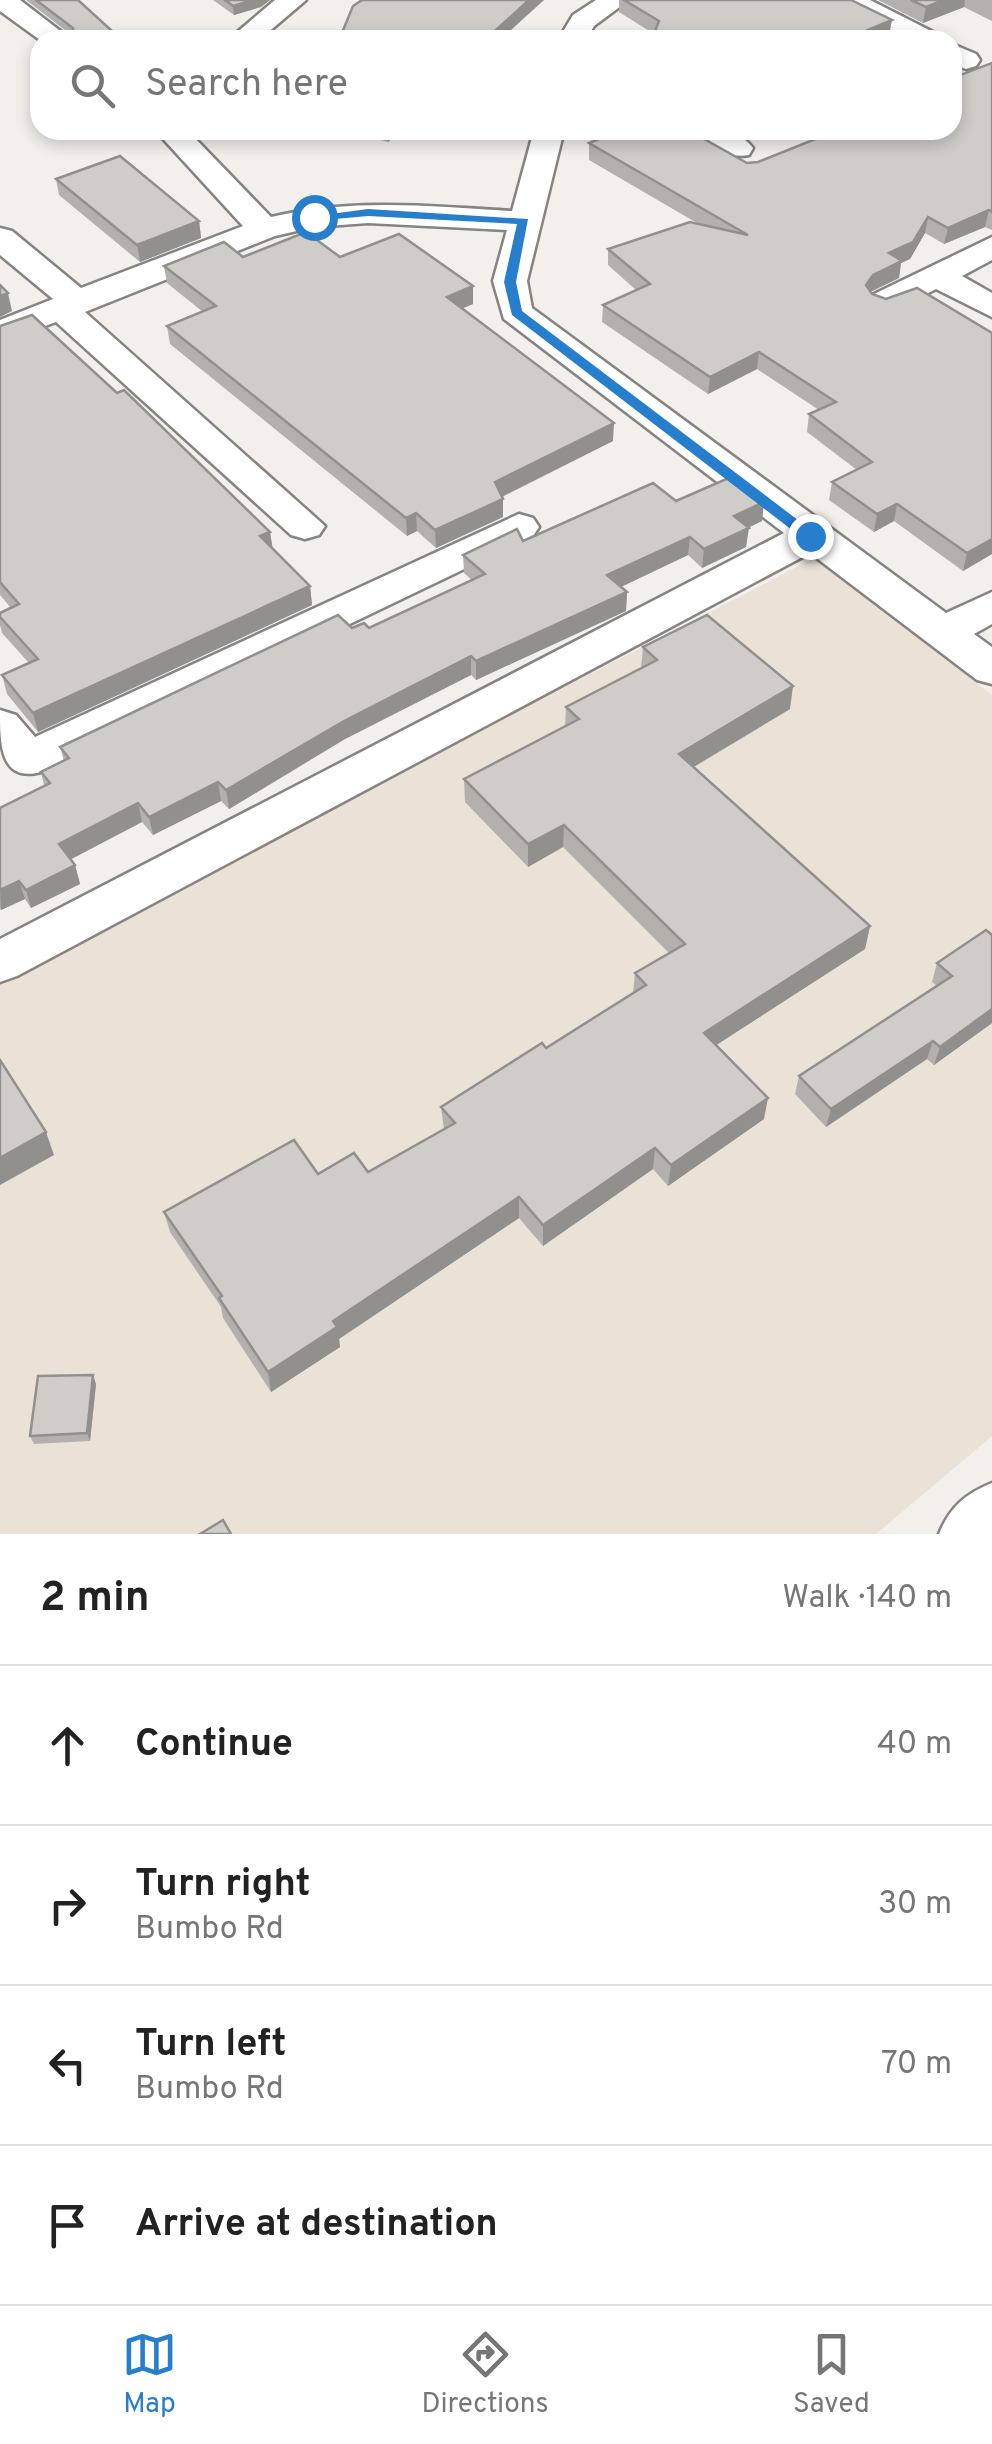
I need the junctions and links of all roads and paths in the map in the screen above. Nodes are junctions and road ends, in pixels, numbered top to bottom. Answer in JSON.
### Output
{"nodes":[{"id":1,"x":2,"y":0,"type":"edge"},
{"id":2,"x":292,"y":0,"type":"edge"},
{"id":3,"x":615,"y":0,"type":"edge"},
{"id":4,"x":849,"y":0,"type":"edge"},
{"id":5,"x":44,"y":30,"type":"edge"},
{"id":6,"x":254,"y":30,"type":"edge"},
{"id":7,"x":578,"y":30,"type":"edge"},
{"id":8,"x":908,"y":30,"type":"edge"},
{"id":9,"x":179,"y":140,"type":"edge"},
{"id":10,"x":546,"y":140,"type":"edge"},
{"id":11,"x":722,"y":140,"type":"edge"},
{"id":12,"x":738,"y":148,"type":"dead end"},
{"id":13,"x":524,"y":221,"type":"junction"},
{"id":14,"x":264,"y":230,"type":"junction"},
{"id":15,"x":0,"y":238,"type":"edge"},
{"id":16,"x":992,"y":247,"type":"edge"},
{"id":17,"x":936,"y":275,"type":"junction"},
{"id":18,"x":884,"y":302,"type":"edge"},
{"id":19,"x":70,"y":306,"type":"junction"},
{"id":20,"x":992,"y":307,"type":"edge"},
{"id":21,"x":0,"y":332,"type":"edge"},
{"id":22,"x":305,"y":526,"type":"dead end"},
{"id":23,"x":519,"y":527,"type":"edge"},
{"id":24,"x":810,"y":536,"type":"junction"},
{"id":25,"x":992,"y":606,"type":"edge"},
{"id":26,"x":944,"y":634,"type":"junction"},
{"id":27,"x":992,"y":669,"type":"edge"},
{"id":28,"x":0,"y":726,"type":"edge"},
{"id":29,"x":0,"y":962,"type":"edge"},
{"id":30,"x":992,"y":1514,"type":"edge"},
{"id":31,"x":970,"y":1534,"type":"edge"}],
"edges":[{"from":1,"to":5,"type":"street"},
{"from":2,"to":6,"type":"street"},
{"from":3,"to":7,"type":"street"},
{"from":4,"to":8,"type":"street"},
{"from":9,"to":14,"type":"street"},
{"from":10,"to":13,"type":"street"},
{"from":11,"to":12,"type":"street"},
{"from":13,"to":14,"type":"street"},
{"from":13,"to":24,"type":"street"},
{"from":14,"to":19,"type":"street"},
{"from":15,"to":19,"type":"street"},
{"from":16,"to":17,"type":"street"},
{"from":17,"to":18,"type":"street"},
{"from":17,"to":20,"type":"street"},
{"from":19,"to":21,"type":"street"},
{"from":19,"to":22,"type":"street"},
{"from":23,"to":28,"type":"street"},
{"from":24,"to":26,"type":"street"},
{"from":24,"to":29,"type":"street"},
{"from":25,"to":26,"type":"street"},
{"from":26,"to":27,"type":"street"},
{"from":30,"to":31,"type":"street"}]}
